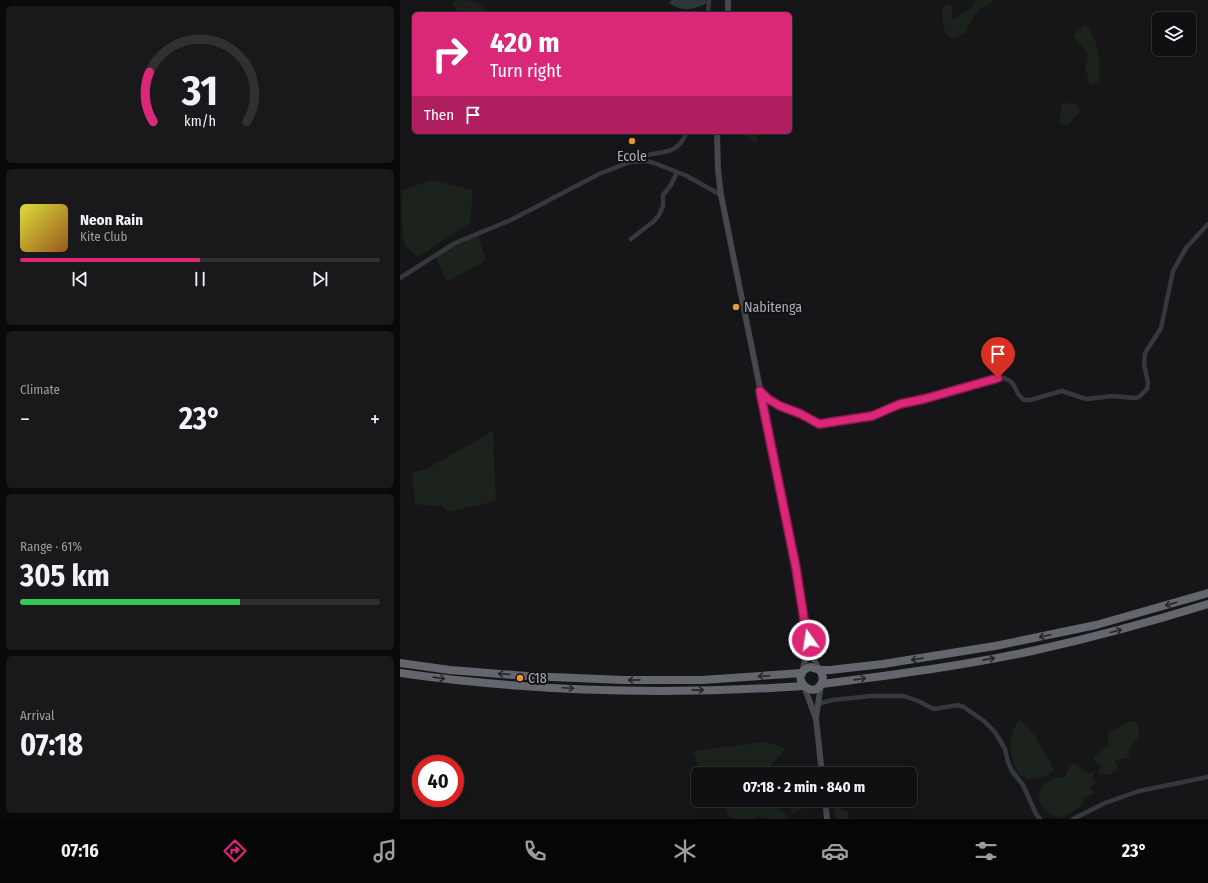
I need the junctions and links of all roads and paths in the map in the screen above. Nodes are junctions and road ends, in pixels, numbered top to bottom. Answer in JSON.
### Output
{"nodes":[{"id":1,"x":708,"y":0,"type":"edge"},
{"id":2,"x":708,"y":12,"type":"edge"},
{"id":3,"x":686,"y":134,"type":"edge"},
{"id":4,"x":717,"y":134,"type":"edge"},
{"id":5,"x":638,"y":161,"type":"junction"},
{"id":6,"x":677,"y":172,"type":"junction"},
{"id":7,"x":721,"y":195,"type":"junction"},
{"id":8,"x":1208,"y":224,"type":"edge"},
{"id":9,"x":631,"y":239,"type":"dead end"},
{"id":10,"x":400,"y":278,"type":"edge"},
{"id":11,"x":760,"y":391,"type":"junction"},
{"id":12,"x":1208,"y":593,"type":"edge"},
{"id":13,"x":1208,"y":604,"type":"edge"},
{"id":14,"x":806,"y":632,"type":"junction"},
{"id":15,"x":400,"y":663,"type":"edge"},
{"id":16,"x":820,"y":670,"type":"junction"},
{"id":17,"x":400,"y":673,"type":"edge"},
{"id":18,"x":802,"y":673,"type":"junction"},
{"id":19,"x":822,"y":684,"type":"junction"},
{"id":20,"x":804,"y":686,"type":"junction"},
{"id":21,"x":818,"y":704,"type":"junction"},
{"id":22,"x":816,"y":719,"type":"junction"},
{"id":23,"x":821,"y":767,"type":"edge"},
{"id":24,"x":1207,"y":778,"type":"edge"},
{"id":25,"x":826,"y":807,"type":"edge"},
{"id":26,"x":827,"y":819,"type":"edge"},
{"id":27,"x":1040,"y":819,"type":"edge"},
{"id":28,"x":1073,"y":819,"type":"edge"}],
"edges":[{"from":1,"to":2,"type":"street"},
{"from":3,"to":5,"type":"street"},
{"from":4,"to":7,"type":"street"},
{"from":5,"to":6,"type":"street"},
{"from":5,"to":10,"type":"street"},
{"from":6,"to":7,"type":"street"},
{"from":6,"to":9,"type":"street"},
{"from":7,"to":11,"type":"street"},
{"from":8,"to":11,"type":"street"},
{"from":11,"to":14,"type":"street"},
{"from":12,"to":16,"type":"highway","one_way":true},
{"from":19,"to":13,"type":"highway","one_way":true},
{"from":14,"to":16,"type":"street"},
{"from":14,"to":18,"type":"street"},
{"from":18,"to":15,"type":"highway","one_way":true},
{"from":16,"to":18,"type":"highway"},
{"from":16,"to":19,"type":"highway"},
{"from":17,"to":20,"type":"highway","one_way":true},
{"from":18,"to":20,"type":"highway"},
{"from":19,"to":20,"type":"highway"},
{"from":19,"to":21,"type":"street"},
{"from":20,"to":22,"type":"street"},
{"from":21,"to":22,"type":"street"},
{"from":21,"to":27,"type":"street"},
{"from":22,"to":23,"type":"street"},
{"from":24,"to":28,"type":"street"},
{"from":25,"to":26,"type":"street"}]}
